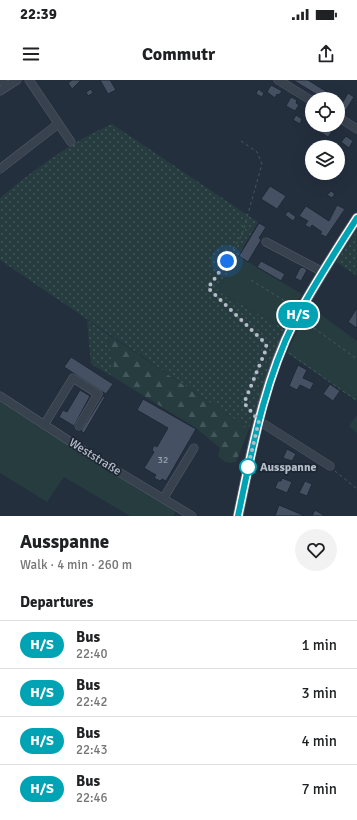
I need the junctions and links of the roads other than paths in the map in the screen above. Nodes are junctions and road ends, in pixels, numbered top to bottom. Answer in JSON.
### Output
{"nodes":[{"id":1,"x":17,"y":80,"type":"edge"},
{"id":2,"x":30,"y":80,"type":"edge"},
{"id":3,"x":278,"y":80,"type":"edge"},
{"id":4,"x":3,"y":86,"type":"edge"},
{"id":5,"x":305,"y":97,"type":"edge"},
{"id":6,"x":345,"y":121,"type":"edge"},
{"id":7,"x":58,"y":124,"type":"junction"},
{"id":8,"x":357,"y":129,"type":"edge"},
{"id":9,"x":71,"y":142,"type":"dead end"},
{"id":10,"x":0,"y":169,"type":"edge"},
{"id":11,"x":357,"y":218,"type":"edge"},
{"id":12,"x":266,"y":242,"type":"dead end"},
{"id":13,"x":323,"y":272,"type":"junction"},
{"id":14,"x":0,"y":396,"type":"edge"},
{"id":15,"x":259,"y":421,"type":"junction"},
{"id":16,"x":44,"y":425,"type":"junction"},
{"id":17,"x":79,"y":426,"type":"dead end"},
{"id":18,"x":194,"y":448,"type":"dead end"},
{"id":19,"x":330,"y":466,"type":"road end"},
{"id":20,"x":163,"y":499,"type":"junction"},
{"id":21,"x":192,"y":516,"type":"edge"},
{"id":22,"x":238,"y":516,"type":"edge"}],
"edges":[{"from":1,"to":4,"type":"street"},
{"from":2,"to":7,"type":"street"},
{"from":3,"to":5,"type":"street"},
{"from":6,"to":8,"type":"street"},
{"from":7,"to":9,"type":"street"},
{"from":7,"to":10,"type":"street"},
{"from":11,"to":13,"type":"main road"},
{"from":12,"to":13,"type":"street"},
{"from":13,"to":15,"type":"main road"},
{"from":14,"to":16,"type":"street","name":"Weststraße"},
{"from":15,"to":19,"type":"street"},
{"from":15,"to":22,"type":"main road"},
{"from":16,"to":17,"type":"street"},
{"from":16,"to":20,"type":"street","name":"Weststraße"},
{"from":18,"to":20,"type":"street"},
{"from":20,"to":21,"type":"street","name":"Weststraße"}]}
